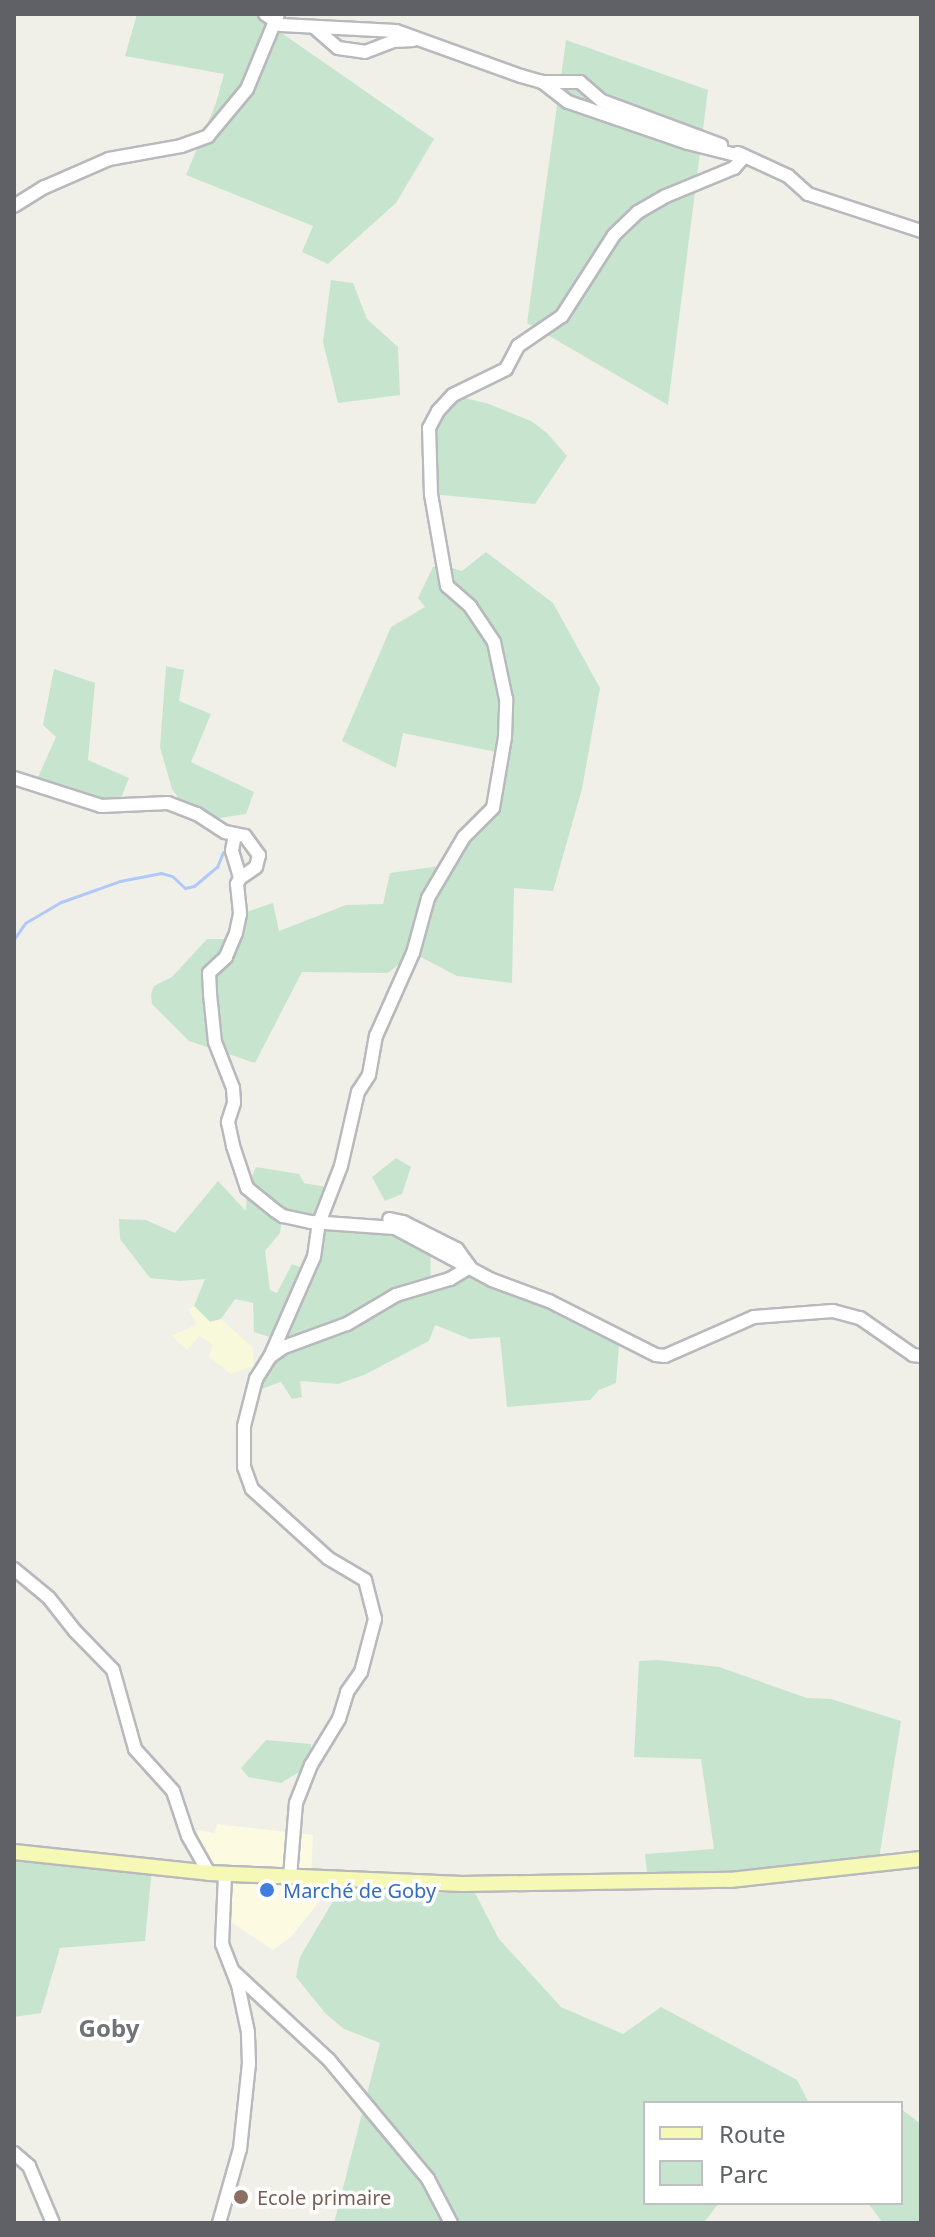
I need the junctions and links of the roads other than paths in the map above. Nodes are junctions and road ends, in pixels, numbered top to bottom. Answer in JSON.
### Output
{"nodes":[{"id":1,"x":272,"y":17,"type":"edge"},
{"id":2,"x":315,"y":28,"type":"junction"},
{"id":3,"x":415,"y":39,"type":"junction"},
{"id":4,"x":542,"y":82,"type":"junction"},
{"id":5,"x":744,"y":157,"type":"junction"},
{"id":6,"x":14,"y":206,"type":"edge"},
{"id":7,"x":921,"y":231,"type":"edge"},
{"id":8,"x":14,"y":778,"type":"edge"},
{"id":9,"x":235,"y":835,"type":"junction"},
{"id":10,"x":240,"y":878,"type":"junction"},
{"id":11,"x":319,"y":1223,"type":"junction"},
{"id":12,"x":470,"y":1267,"type":"junction"},
{"id":13,"x":921,"y":1356,"type":"edge"},
{"id":14,"x":270,"y":1357,"type":"junction"},
{"id":15,"x":14,"y":1569,"type":"edge"},
{"id":16,"x":14,"y":1852,"type":"edge"},
{"id":17,"x":921,"y":1859,"type":"edge"},
{"id":18,"x":209,"y":1873,"type":"junction"},
{"id":19,"x":225,"y":1874,"type":"junction"},
{"id":20,"x":290,"y":1877,"type":"junction"},
{"id":21,"x":228,"y":1966,"type":"junction"},
{"id":22,"x":14,"y":2153,"type":"edge"},
{"id":23,"x":53,"y":2223,"type":"edge"},
{"id":24,"x":219,"y":2223,"type":"edge"},
{"id":25,"x":451,"y":2223,"type":"edge"}],
"edges":[{"from":1,"to":2,"type":"street"},
{"from":1,"to":6,"type":"street"},
{"from":2,"to":3,"type":"street"},
{"from":2,"to":3,"type":"street"},
{"from":3,"to":4,"type":"street"},
{"from":4,"to":5,"type":"street"},
{"from":4,"to":5,"type":"street"},
{"from":5,"to":7,"type":"street"},
{"from":5,"to":11,"type":"street"},
{"from":8,"to":9,"type":"street"},
{"from":9,"to":10,"type":"street"},
{"from":9,"to":10,"type":"street"},
{"from":10,"to":11,"type":"street"},
{"from":11,"to":12,"type":"street"},
{"from":11,"to":14,"type":"street"},
{"from":12,"to":13,"type":"street"},
{"from":12,"to":14,"type":"street"},
{"from":14,"to":20,"type":"street"},
{"from":15,"to":18,"type":"street"},
{"from":16,"to":18,"type":"main road"},
{"from":17,"to":20,"type":"main road"},
{"from":18,"to":19,"type":"main road"},
{"from":19,"to":20,"type":"main road"},
{"from":19,"to":21,"type":"street"},
{"from":21,"to":24,"type":"street"},
{"from":21,"to":25,"type":"street"},
{"from":22,"to":23,"type":"street"}]}
